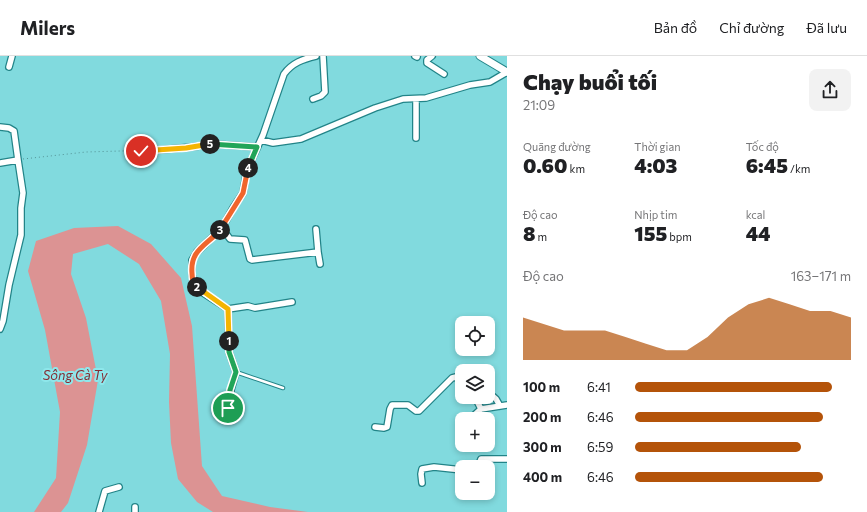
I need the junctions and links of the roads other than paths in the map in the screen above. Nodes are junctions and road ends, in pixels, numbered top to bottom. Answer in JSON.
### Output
{"nodes":[{"id":1,"x":12,"y":56,"type":"edge"},
{"id":2,"x":316,"y":56,"type":"edge"},
{"id":3,"x":323,"y":56,"type":"edge"},
{"id":4,"x":432,"y":56,"type":"edge"},
{"id":5,"x":480,"y":56,"type":"edge"},
{"id":6,"x":302,"y":57,"type":"edge"},
{"id":7,"x":9,"y":67,"type":"dead end"},
{"id":8,"x":507,"y":72,"type":"edge"},
{"id":9,"x":444,"y":74,"type":"dead end"},
{"id":10,"x":313,"y":99,"type":"dead end"},
{"id":11,"x":416,"y":99,"type":"junction"},
{"id":12,"x":0,"y":127,"type":"edge"},
{"id":13,"x":416,"y":138,"type":"dead end"},
{"id":14,"x":261,"y":140,"type":"junction"},
{"id":15,"x":257,"y":147,"type":"junction"},
{"id":16,"x":160,"y":150,"type":"road end"},
{"id":17,"x":18,"y":160,"type":"junction"},
{"id":18,"x":0,"y":162,"type":"edge"},
{"id":19,"x":222,"y":228,"type":"junction"},
{"id":20,"x":316,"y":228,"type":"dead end"},
{"id":21,"x":318,"y":252,"type":"junction"},
{"id":22,"x":320,"y":264,"type":"dead end"},
{"id":23,"x":292,"y":302,"type":"dead end"},
{"id":24,"x":228,"y":309,"type":"junction"},
{"id":25,"x":0,"y":329,"type":"edge"},
{"id":26,"x":236,"y":372,"type":"junction"},
{"id":27,"x":455,"y":377,"type":"edge"},
{"id":28,"x":283,"y":388,"type":"dead end"},
{"id":29,"x":495,"y":398,"type":"edge"},
{"id":30,"x":478,"y":404,"type":"edge"},
{"id":31,"x":507,"y":405,"type":"edge"},
{"id":32,"x":500,"y":406,"type":"junction"},
{"id":33,"x":481,"y":409,"type":"junction"},
{"id":34,"x":478,"y":412,"type":"edge"},
{"id":35,"x":227,"y":414,"type":"dead end"},
{"id":36,"x":375,"y":427,"type":"dead end"},
{"id":37,"x":507,"y":459,"type":"edge"},
{"id":38,"x":481,"y":460,"type":"edge"},
{"id":39,"x":455,"y":470,"type":"edge"},
{"id":40,"x":422,"y":483,"type":"dead end"},
{"id":41,"x":119,"y":487,"type":"dead end"},
{"id":42,"x":99,"y":512,"type":"edge"}],
"edges":[{"from":1,"to":7,"type":"street"},
{"from":2,"to":6,"type":"street"},
{"from":3,"to":10,"type":"street"},
{"from":4,"to":9,"type":"street"},
{"from":5,"to":8,"type":"street"},
{"from":6,"to":14,"type":"street"},
{"from":8,"to":11,"type":"street"},
{"from":11,"to":13,"type":"street"},
{"from":11,"to":14,"type":"street"},
{"from":12,"to":17,"type":"street"},
{"from":14,"to":15,"type":"street"},
{"from":15,"to":16,"type":"street"},
{"from":15,"to":19,"type":"street"},
{"from":17,"to":18,"type":"street"},
{"from":17,"to":25,"type":"street"},
{"from":19,"to":21,"type":"street"},
{"from":19,"to":24,"type":"street"},
{"from":20,"to":21,"type":"street"},
{"from":21,"to":22,"type":"street"},
{"from":23,"to":24,"type":"street"},
{"from":24,"to":26,"type":"street"},
{"from":26,"to":28,"type":"lane"},
{"from":26,"to":35,"type":"street"},
{"from":27,"to":36,"type":"street"},
{"from":29,"to":32,"type":"street"},
{"from":30,"to":33,"type":"street"},
{"from":31,"to":32,"type":"street"},
{"from":32,"to":33,"type":"street"},
{"from":33,"to":34,"type":"street"},
{"from":37,"to":38,"type":"street"},
{"from":39,"to":40,"type":"street"},
{"from":41,"to":42,"type":"street"}]}
